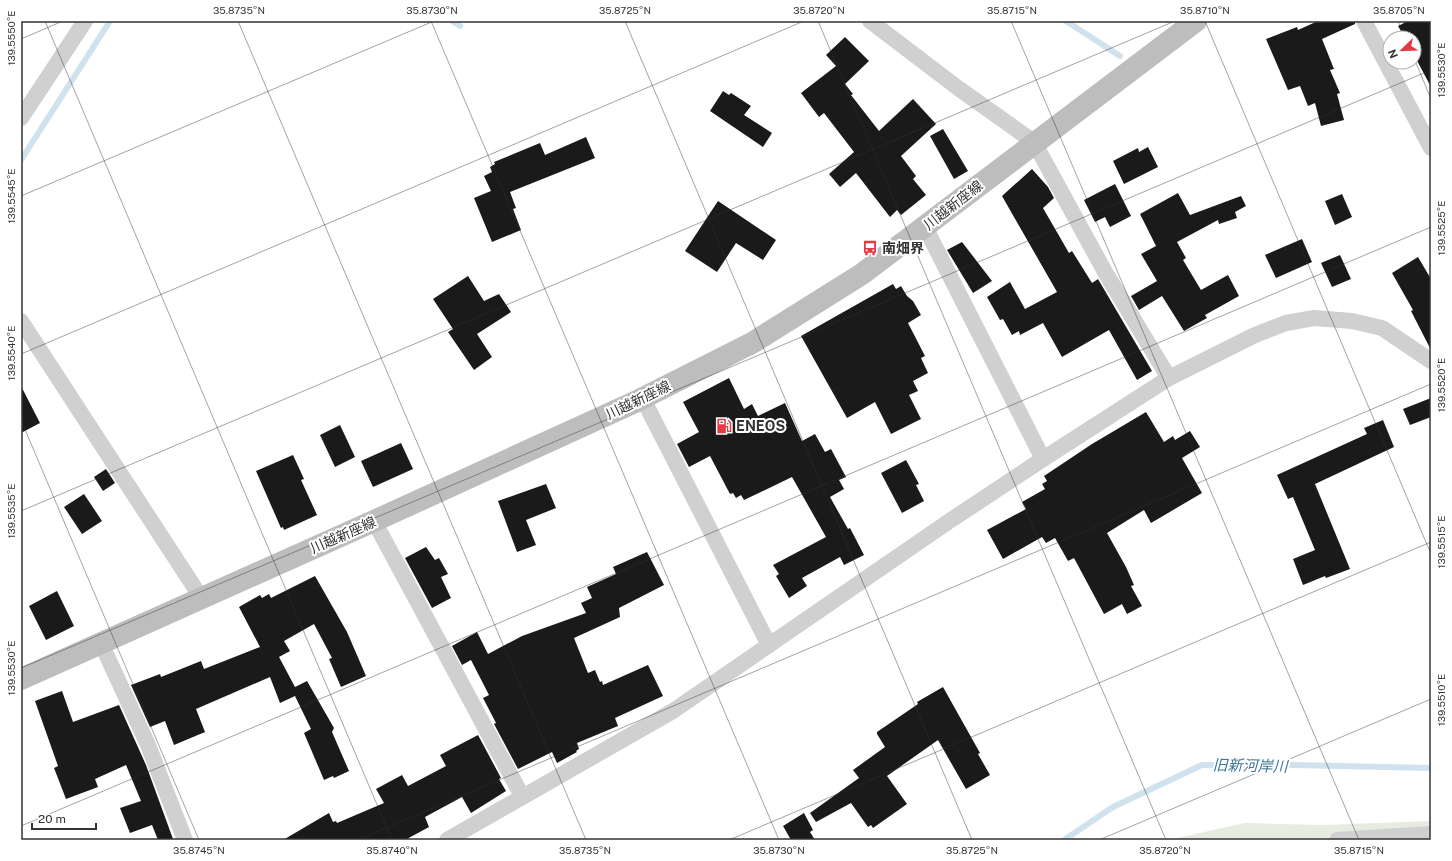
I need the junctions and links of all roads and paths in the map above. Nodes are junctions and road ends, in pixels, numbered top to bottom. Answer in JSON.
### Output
{"nodes":[{"id":1,"x":85,"y":21,"type":"edge"},
{"id":2,"x":870,"y":21,"type":"edge"},
{"id":3,"x":1196,"y":21,"type":"edge"},
{"id":4,"x":1364,"y":21,"type":"edge"},
{"id":5,"x":21,"y":118,"type":"edge"},
{"id":6,"x":1034,"y":142,"type":"junction"},
{"id":7,"x":1431,"y":148,"type":"edge"},
{"id":8,"x":925,"y":227,"type":"junction"},
{"id":9,"x":21,"y":321,"type":"edge"},
{"id":10,"x":1431,"y":361,"type":"edge"},
{"id":11,"x":1169,"y":378,"type":"junction"},
{"id":12,"x":643,"y":399,"type":"junction"},
{"id":13,"x":1043,"y":459,"type":"junction"},
{"id":14,"x":374,"y":521,"type":"junction"},
{"id":15,"x":202,"y":599,"type":"junction"},
{"id":16,"x":101,"y":643,"type":"junction"},
{"id":17,"x":769,"y":645,"type":"junction"},
{"id":18,"x":21,"y":679,"type":"edge"},
{"id":19,"x":522,"y":796,"type":"junction"},
{"id":20,"x":1431,"y":834,"type":"edge"},
{"id":21,"x":185,"y":840,"type":"edge"},
{"id":22,"x":447,"y":840,"type":"edge"},
{"id":23,"x":1337,"y":840,"type":"edge"}],
"edges":[{"from":1,"to":5,"type":"street"},
{"from":2,"to":6,"type":"street"},
{"from":3,"to":6,"type":"main road","name":"川越新座線"},
{"from":4,"to":7,"type":"street"},
{"from":6,"to":8,"type":"main road","name":"川越新座線"},
{"from":6,"to":11,"type":"street"},
{"from":8,"to":12,"type":"main road","name":"川越新座線"},
{"from":8,"to":13,"type":"street"},
{"from":9,"to":15,"type":"street"},
{"from":10,"to":11,"type":"street"},
{"from":11,"to":13,"type":"street"},
{"from":12,"to":14,"type":"main road","name":"川越新座線"},
{"from":12,"to":17,"type":"street"},
{"from":13,"to":17,"type":"street"},
{"from":14,"to":15,"type":"main road","name":"川越新座線"},
{"from":14,"to":19,"type":"street"},
{"from":15,"to":16,"type":"main road","name":"川越新座線"},
{"from":16,"to":18,"type":"main road","name":"川越新座線"},
{"from":16,"to":21,"type":"street"},
{"from":17,"to":19,"type":"street"},
{"from":19,"to":22,"type":"street"},
{"from":20,"to":23,"type":"street"}]}
